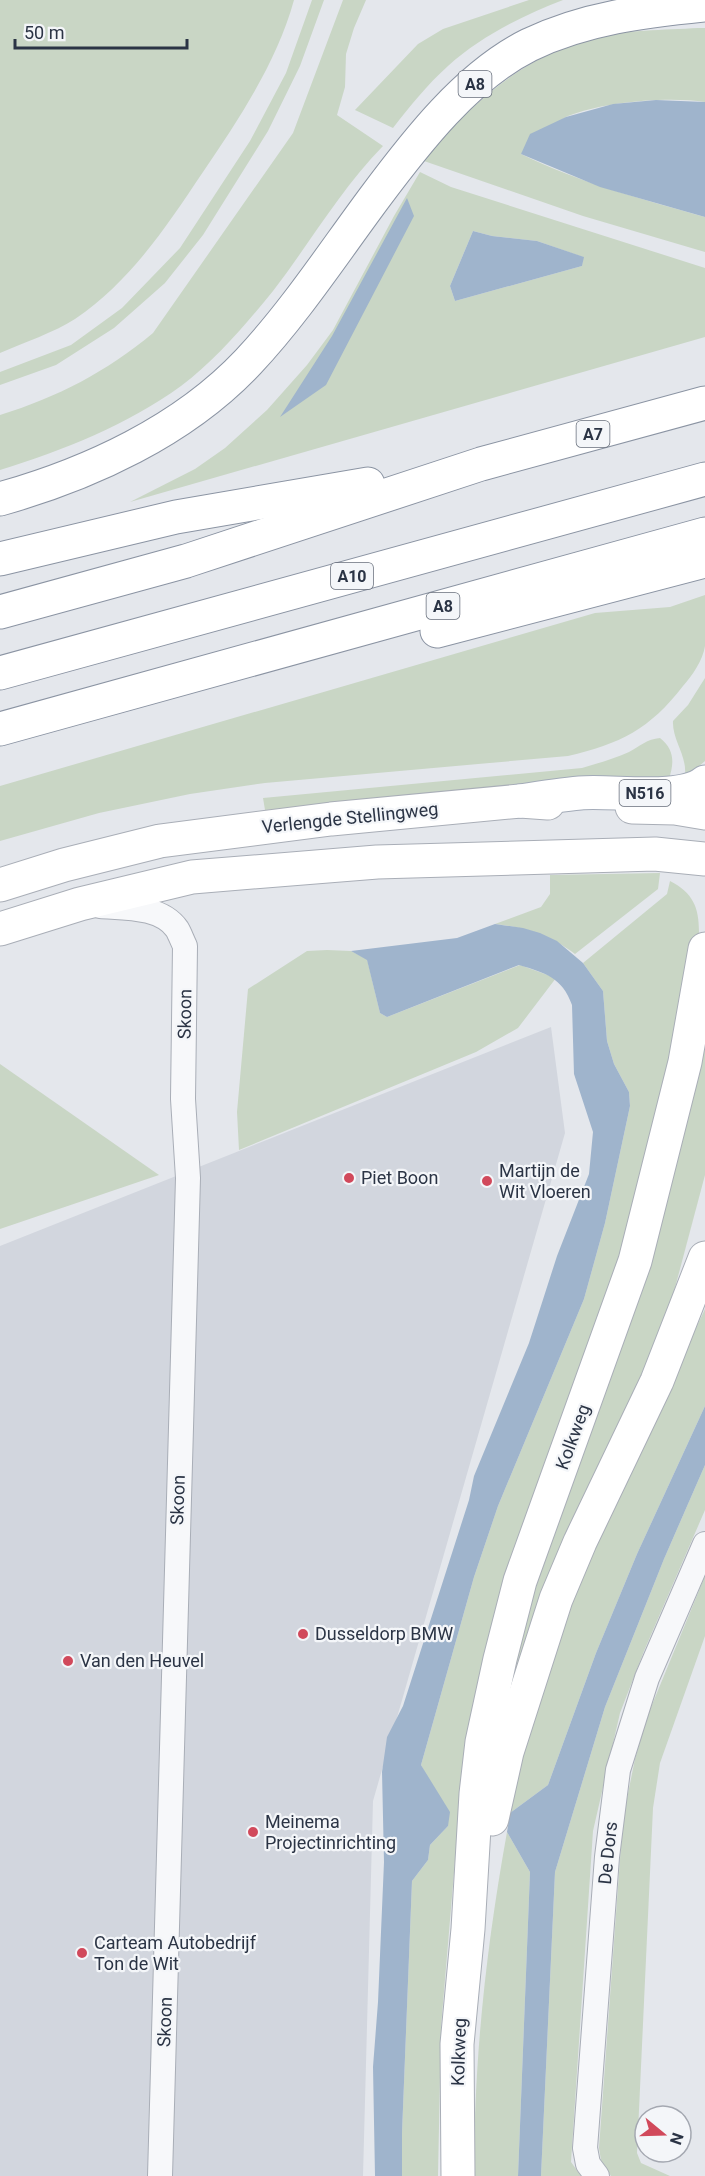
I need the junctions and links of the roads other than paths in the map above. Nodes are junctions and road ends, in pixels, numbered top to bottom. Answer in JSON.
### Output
{"nodes":[{"id":1,"x":705,"y":5,"type":"edge"},
{"id":2,"x":658,"y":10,"type":"junction"},
{"id":3,"x":705,"y":15,"type":"edge"},
{"id":4,"x":705,"y":403,"type":"edge"},
{"id":5,"x":481,"y":464,"type":"junction"},
{"id":6,"x":705,"y":479,"type":"edge"},
{"id":7,"x":0,"y":499,"type":"edge"},
{"id":8,"x":700,"y":549,"type":"edge"},
{"id":9,"x":0,"y":559,"type":"edge"},
{"id":10,"x":0,"y":612,"type":"edge"},
{"id":11,"x":0,"y":673,"type":"edge"},
{"id":12,"x":0,"y":729,"type":"edge"},
{"id":13,"x":705,"y":782,"type":"edge"},
{"id":14,"x":520,"y":801,"type":"junction"},
{"id":15,"x":705,"y":813,"type":"edge"},
{"id":16,"x":705,"y":859,"type":"edge"},
{"id":17,"x":0,"y":885,"type":"edge"},
{"id":18,"x":81,"y":904,"type":"junction"},
{"id":19,"x":0,"y":929,"type":"edge"},
{"id":20,"x":705,"y":949,"type":"edge"},
{"id":21,"x":705,"y":1258,"type":"edge"},
{"id":22,"x":705,"y":1544,"type":"edge"},
{"id":23,"x":468,"y":1929,"type":"junction"},
{"id":24,"x":160,"y":2176,"type":"edge"},
{"id":25,"x":458,"y":2176,"type":"edge"},
{"id":26,"x":597,"y":2176,"type":"edge"}],
"edges":[{"from":1,"to":2,"type":"main road","number":"A8"},
{"from":2,"to":3,"type":"main road","number":"A8"},
{"from":2,"to":7,"type":"main road","number":"A8"},
{"from":4,"to":5,"type":"main road","number":"A7"},
{"from":5,"to":9,"type":"main road"},
{"from":5,"to":10,"type":"main road"},
{"from":6,"to":11,"type":"main road","number":"A10"},
{"from":8,"to":12,"type":"main road","number":"A8"},
{"from":13,"to":14,"type":"main road","number":"N516"},
{"from":14,"to":15,"type":"main road","name":"Verlengde Stellingweg"},
{"from":14,"to":17,"type":"main road","name":"Verlengde Stellingweg"},
{"from":16,"to":18,"type":"main road"},
{"from":18,"to":19,"type":"main road"},
{"from":18,"to":24,"type":"street","name":"Skoon"},
{"from":20,"to":23,"type":"main road","name":"Kolkweg"},
{"from":21,"to":23,"type":"main road","name":"Kolkweg"},
{"from":22,"to":26,"type":"street","name":"De Dors"},
{"from":23,"to":25,"type":"main road","name":"Kolkweg"}]}
